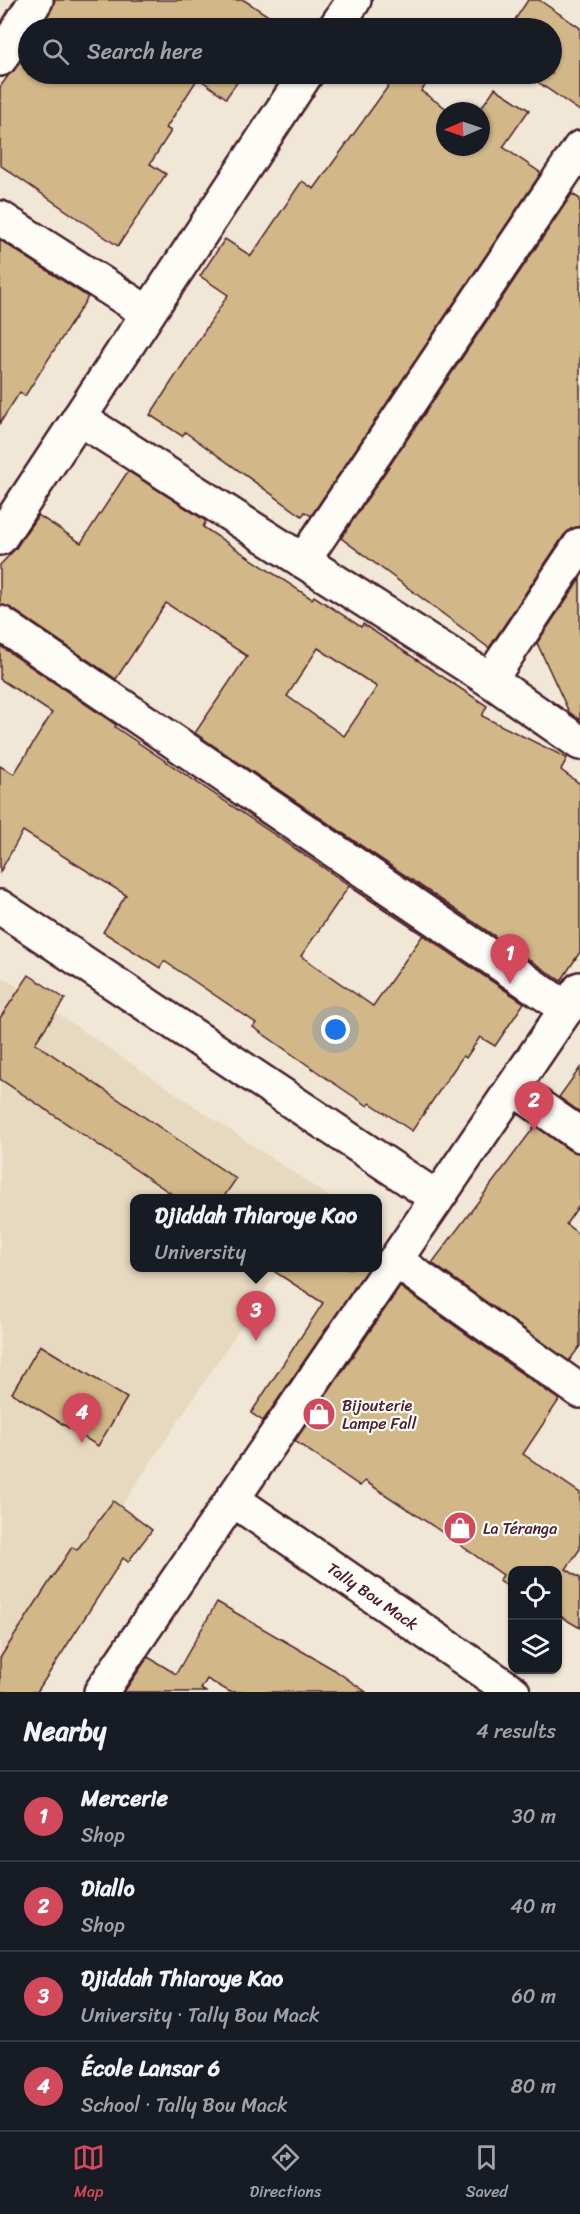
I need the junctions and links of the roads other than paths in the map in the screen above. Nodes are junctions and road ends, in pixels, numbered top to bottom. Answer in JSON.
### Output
{"nodes":[{"id":1,"x":36,"y":0,"type":"edge"},
{"id":2,"x":354,"y":0,"type":"edge"},
{"id":3,"x":22,"y":18,"type":"edge"},
{"id":4,"x":342,"y":18,"type":"edge"},
{"id":5,"x":18,"y":23,"type":"edge"},
{"id":6,"x":5,"y":39,"type":"edge"},
{"id":7,"x":299,"y":84,"type":"edge"},
{"id":8,"x":580,"y":148,"type":"edge"},
{"id":9,"x":0,"y":218,"type":"edge"},
{"id":10,"x":148,"y":312,"type":"junction"},
{"id":11,"x":79,"y":418,"type":"junction"},
{"id":12,"x":0,"y":538,"type":"edge"},
{"id":13,"x":580,"y":545,"type":"edge"},
{"id":14,"x":303,"y":561,"type":"junction"},
{"id":15,"x":0,"y":623,"type":"edge"},
{"id":16,"x":490,"y":680,"type":"junction"},
{"id":17,"x":580,"y":742,"type":"edge"},
{"id":18,"x":0,"y":907,"type":"edge"},
{"id":19,"x":573,"y":999,"type":"edge"},
{"id":20,"x":513,"y":1088,"type":"junction"},
{"id":21,"x":580,"y":1135,"type":"edge"},
{"id":22,"x":437,"y":1198,"type":"junction"},
{"id":23,"x":395,"y":1260,"type":"junction"},
{"id":24,"x":580,"y":1391,"type":"edge"},
{"id":25,"x":232,"y":1499,"type":"junction"},
{"id":26,"x":100,"y":1692,"type":"edge"},
{"id":27,"x":513,"y":1692,"type":"edge"}],
"edges":[{"from":1,"to":3,"type":"street"},
{"from":2,"to":4,"type":"street"},
{"from":5,"to":6,"type":"street"},
{"from":7,"to":10,"type":"street"},
{"from":8,"to":14,"type":"street"},
{"from":9,"to":10,"type":"street"},
{"from":10,"to":11,"type":"street"},
{"from":11,"to":12,"type":"street"},
{"from":11,"to":14,"type":"street"},
{"from":13,"to":16,"type":"street"},
{"from":14,"to":16,"type":"street"},
{"from":15,"to":19,"type":"street"},
{"from":16,"to":17,"type":"street"},
{"from":18,"to":22,"type":"street"},
{"from":19,"to":20,"type":"street"},
{"from":20,"to":21,"type":"street"},
{"from":20,"to":22,"type":"street"},
{"from":22,"to":23,"type":"street"},
{"from":23,"to":24,"type":"street"},
{"from":23,"to":25,"type":"street"},
{"from":25,"to":26,"type":"street"},
{"from":25,"to":27,"type":"street","name":"Tally Bou Mack"}]}
